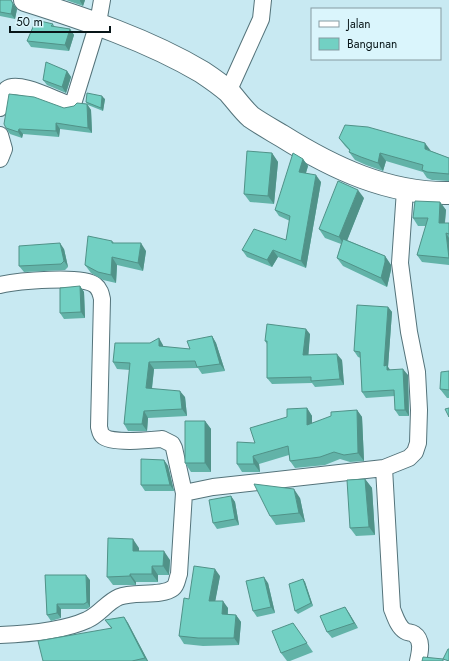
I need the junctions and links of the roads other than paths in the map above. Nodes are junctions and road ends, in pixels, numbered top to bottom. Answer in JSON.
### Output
{"nodes":[{"id":1,"x":25,"y":0,"type":"edge"},
{"id":2,"x":102,"y":0,"type":"edge"},
{"id":3,"x":263,"y":0,"type":"edge"},
{"id":4,"x":98,"y":23,"type":"junction"},
{"id":5,"x":228,"y":92,"type":"junction"},
{"id":6,"x":0,"y":108,"type":"edge"},
{"id":7,"x":0,"y":135,"type":"edge"},
{"id":8,"x":0,"y":159,"type":"edge"},
{"id":9,"x":405,"y":190,"type":"junction"},
{"id":10,"x":449,"y":193,"type":"edge"},
{"id":11,"x":0,"y":285,"type":"edge"},
{"id":12,"x":384,"y":468,"type":"junction"},
{"id":13,"x":184,"y":493,"type":"junction"},
{"id":14,"x":0,"y":635,"type":"edge"},
{"id":15,"x":418,"y":661,"type":"edge"}],
"edges":[{"from":1,"to":4,"type":"street"},
{"from":2,"to":4,"type":"street"},
{"from":3,"to":5,"type":"street"},
{"from":4,"to":5,"type":"street"},
{"from":4,"to":6,"type":"street"},
{"from":5,"to":9,"type":"street"},
{"from":7,"to":8,"type":"street"},
{"from":9,"to":10,"type":"street"},
{"from":9,"to":12,"type":"street"},
{"from":11,"to":13,"type":"street"},
{"from":12,"to":13,"type":"street"},
{"from":12,"to":15,"type":"street"},
{"from":13,"to":14,"type":"street"}]}
